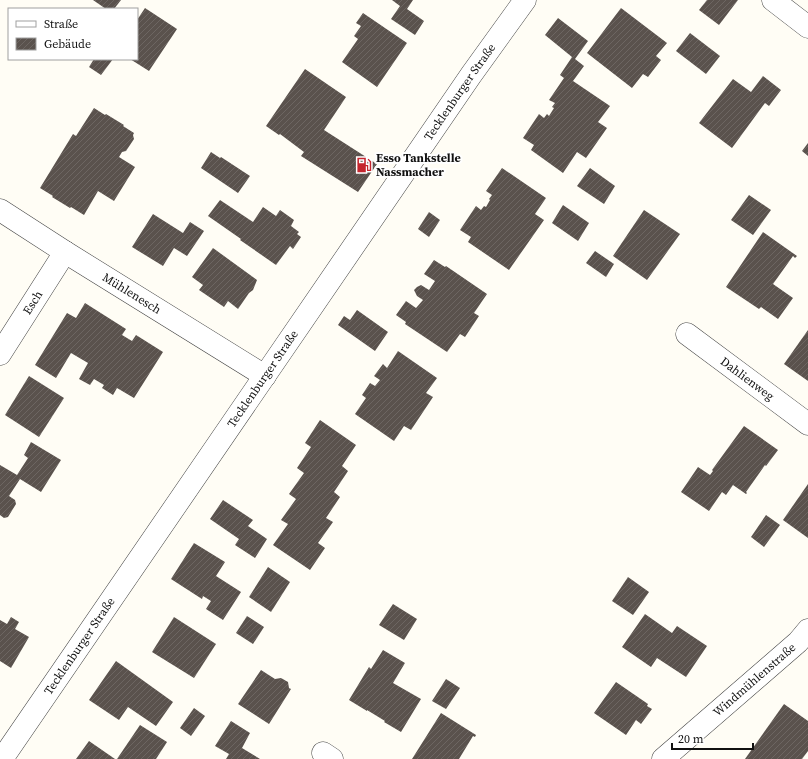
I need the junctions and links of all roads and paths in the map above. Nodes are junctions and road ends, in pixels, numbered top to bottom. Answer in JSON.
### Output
{"nodes":[{"id":1,"x":525,"y":0,"type":"edge"},
{"id":2,"x":773,"y":0,"type":"edge"},
{"id":3,"x":808,"y":27,"type":"edge"},
{"id":4,"x":0,"y":210,"type":"edge"},
{"id":5,"x":65,"y":252,"type":"junction"},
{"id":6,"x":687,"y":334,"type":"dead end"},
{"id":7,"x":0,"y":354,"type":"edge"},
{"id":8,"x":265,"y":376,"type":"junction"},
{"id":9,"x":808,"y":424,"type":"edge"},
{"id":10,"x":808,"y":630,"type":"edge"},
{"id":11,"x":2,"y":759,"type":"edge"},
{"id":12,"x":663,"y":759,"type":"edge"}],
"edges":[{"from":1,"to":8,"type":"street","name":"Tecklenburger Straße"},
{"from":2,"to":3,"type":"street"},
{"from":4,"to":5,"type":"street","name":"Mühlenesch"},
{"from":5,"to":7,"type":"street","name":"Esch"},
{"from":5,"to":8,"type":"street","name":"Mühlenesch"},
{"from":6,"to":9,"type":"street","name":"Dahlienweg"},
{"from":8,"to":11,"type":"street","name":"Tecklenburger Straße"},
{"from":10,"to":12,"type":"street","name":"Windmühlenstraße"}]}
